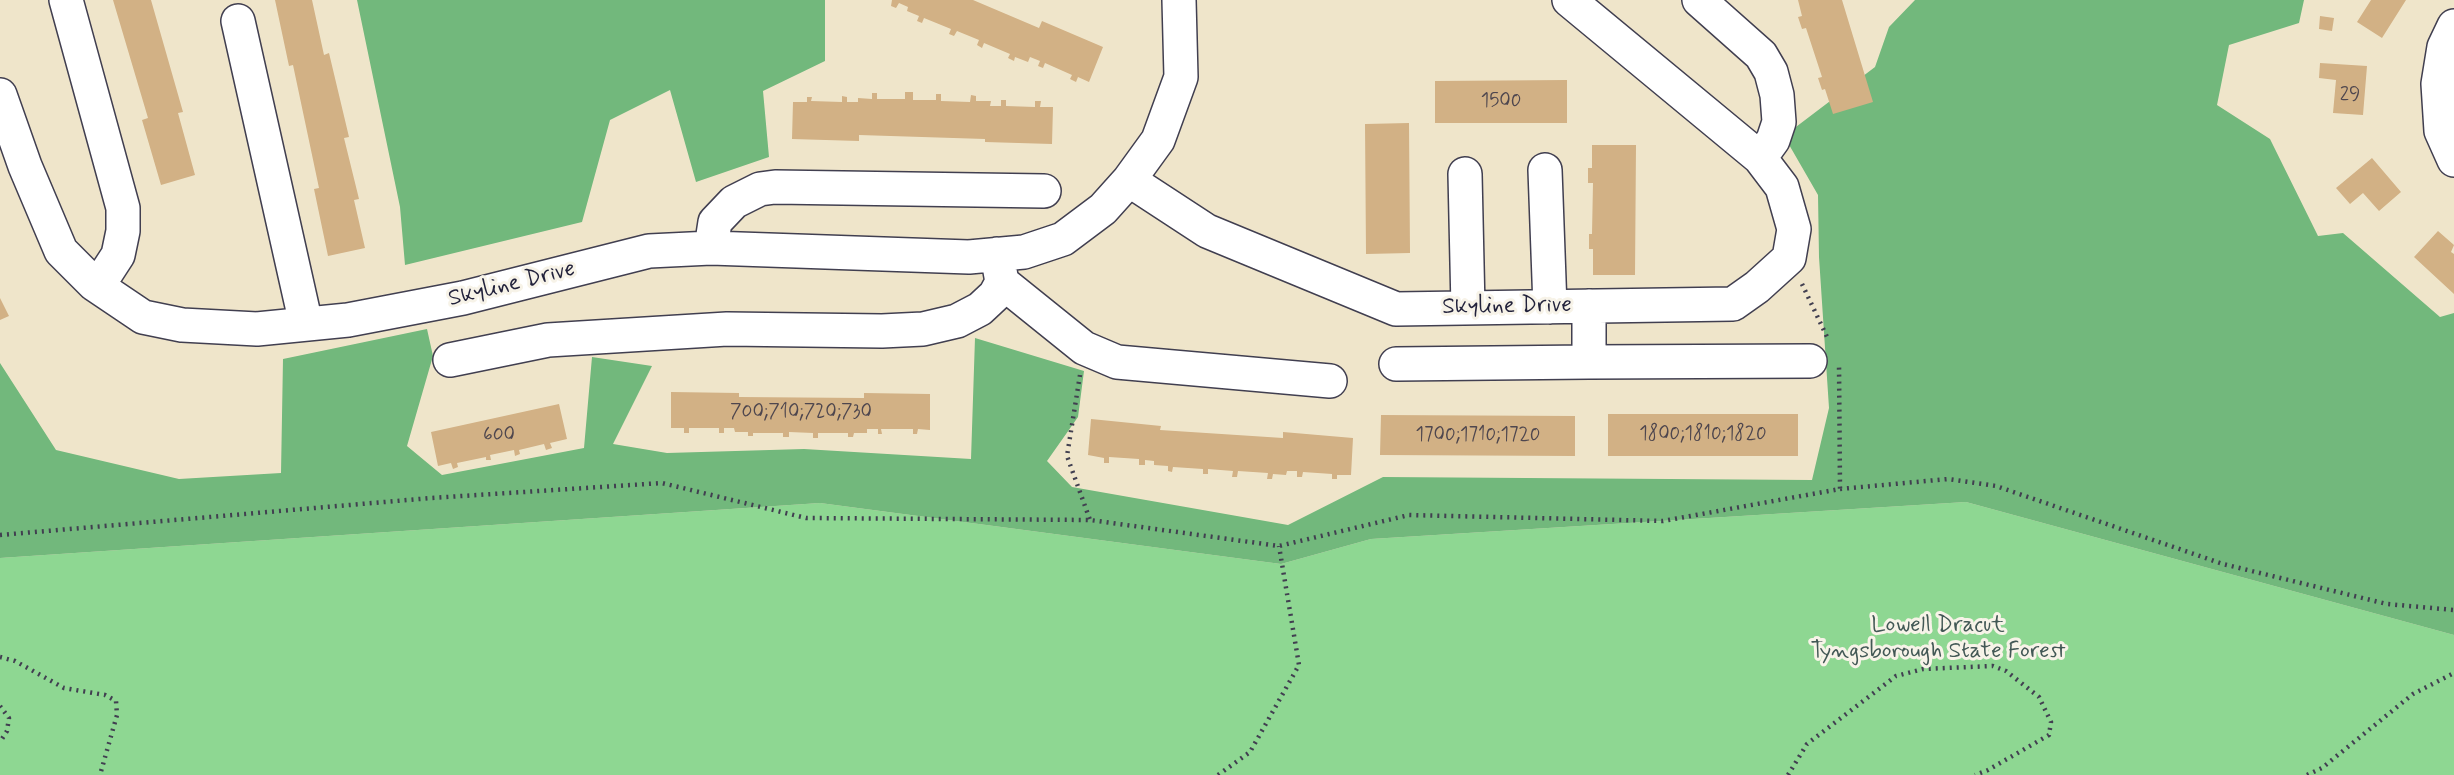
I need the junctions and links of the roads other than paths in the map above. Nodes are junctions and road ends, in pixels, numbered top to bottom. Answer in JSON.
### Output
{"nodes":[{"id":1,"x":66,"y":0,"type":"edge"},
{"id":2,"x":1179,"y":0,"type":"edge"},
{"id":3,"x":1569,"y":0,"type":"edge"},
{"id":4,"x":1699,"y":0,"type":"edge"},
{"id":5,"x":238,"y":21,"type":"dead end"},
{"id":6,"x":2454,"y":26,"type":"edge"},
{"id":7,"x":0,"y":95,"type":"edge"},
{"id":8,"x":1760,"y":158,"type":"junction"},
{"id":9,"x":2454,"y":160,"type":"edge"},
{"id":10,"x":1545,"y":170,"type":"dead end"},
{"id":11,"x":1465,"y":174,"type":"dead end"},
{"id":12,"x":1129,"y":180,"type":"junction"},
{"id":13,"x":1044,"y":191,"type":"dead end"},
{"id":14,"x":711,"y":248,"type":"junction"},
{"id":15,"x":999,"y":268,"type":"junction"},
{"id":16,"x":94,"y":284,"type":"junction"},
{"id":17,"x":1589,"y":306,"type":"junction"},
{"id":18,"x":1550,"y":307,"type":"junction"},
{"id":19,"x":1468,"y":308,"type":"junction"},
{"id":20,"x":306,"y":324,"type":"junction"},
{"id":21,"x":1827,"y":358,"type":"road end"},
{"id":22,"x":450,"y":360,"type":"dead end"},
{"id":23,"x":1589,"y":362,"type":"junction"},
{"id":24,"x":1396,"y":363,"type":"dead end"},
{"id":25,"x":1329,"y":381,"type":"dead end"}],
"edges":[{"from":1,"to":16,"type":"street"},
{"from":2,"to":12,"type":"street","name":"Skyline Drive"},
{"from":3,"to":8,"type":"street"},
{"from":4,"to":8,"type":"street"},
{"from":5,"to":20,"type":"street"},
{"from":6,"to":9,"type":"street"},
{"from":7,"to":16,"type":"street","name":"Skyline Drive"},
{"from":8,"to":17,"type":"street","name":"Skyline Drive"},
{"from":10,"to":18,"type":"street"},
{"from":11,"to":19,"type":"street"},
{"from":12,"to":15,"type":"street","name":"Skyline Drive"},
{"from":12,"to":19,"type":"street","name":"Skyline Drive"},
{"from":13,"to":14,"type":"street"},
{"from":14,"to":15,"type":"street","name":"Skyline Drive"},
{"from":14,"to":20,"type":"street","name":"Skyline Drive"},
{"from":15,"to":22,"type":"street"},
{"from":15,"to":25,"type":"street"},
{"from":16,"to":20,"type":"street","name":"Skyline Drive"},
{"from":17,"to":18,"type":"street","name":"Skyline Drive"},
{"from":17,"to":23,"type":"street"},
{"from":18,"to":19,"type":"street","name":"Skyline Drive"},
{"from":21,"to":23,"type":"street"},
{"from":23,"to":24,"type":"street"}]}
